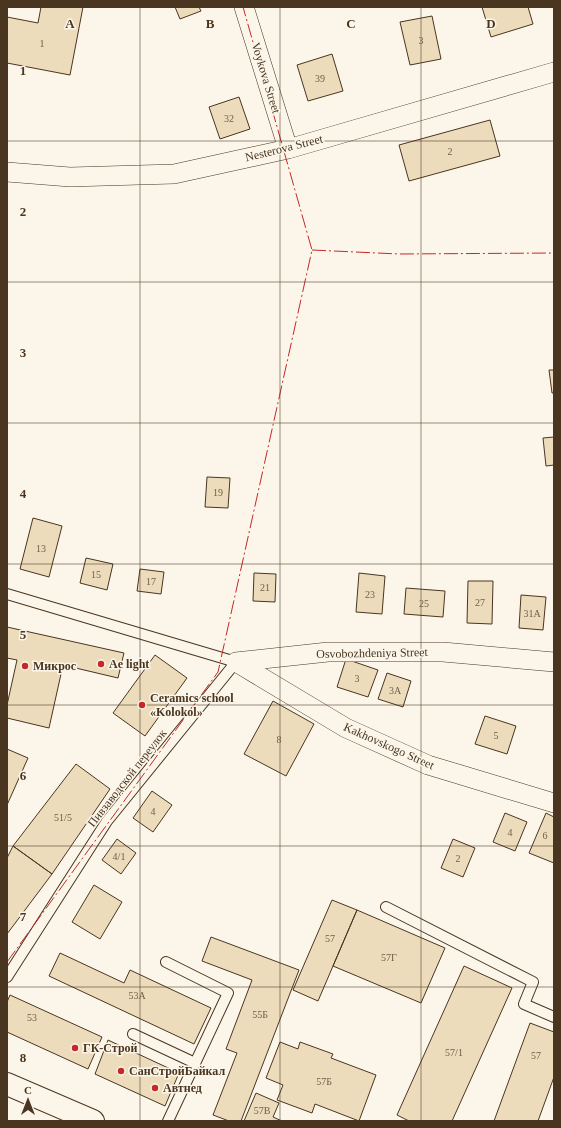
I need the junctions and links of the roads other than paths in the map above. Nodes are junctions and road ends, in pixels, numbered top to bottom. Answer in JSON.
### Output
{"nodes":[{"id":1,"x":244,"y":7,"type":"edge"},
{"id":2,"x":554,"y":72,"type":"edge"},
{"id":3,"x":288,"y":149,"type":"junction"},
{"id":4,"x":7,"y":172,"type":"edge"},
{"id":5,"x":7,"y":594,"type":"edge"},
{"id":6,"x":236,"y":662,"type":"junction"},
{"id":7,"x":554,"y":662,"type":"edge"},
{"id":8,"x":554,"y":803,"type":"edge"},
{"id":9,"x":386,"y":908,"type":"dead end"},
{"id":10,"x":166,"y":962,"type":"dead end"},
{"id":11,"x":7,"y":977,"type":"edge"},
{"id":12,"x":554,"y":1017,"type":"edge"},
{"id":13,"x":133,"y":1034,"type":"dead end"},
{"id":14,"x":195,"y":1063,"type":"junction"},
{"id":15,"x":7,"y":1084,"type":"edge"},
{"id":16,"x":93,"y":1121,"type":"edge"},
{"id":17,"x":168,"y":1121,"type":"edge"}],
"edges":[{"from":1,"to":3,"type":"street","name":"Voykova Street"},
{"from":2,"to":3,"type":"street","name":"Nesterova Street"},
{"from":3,"to":4,"type":"street","name":"Nesterova Street"},
{"from":5,"to":6,"type":"lane","name":"Osvobozhdeniya Street"},
{"from":6,"to":7,"type":"street","name":"Osvobozhdeniya Street"},
{"from":6,"to":8,"type":"street","name":"Kakhovskogo Street"},
{"from":6,"to":11,"type":"lane","name":"Пивзаводской переулок"},
{"from":9,"to":12,"type":"lane"},
{"from":10,"to":14,"type":"lane"},
{"from":13,"to":14,"type":"lane"},
{"from":14,"to":17,"type":"lane"},
{"from":15,"to":16,"type":"main road"}]}
